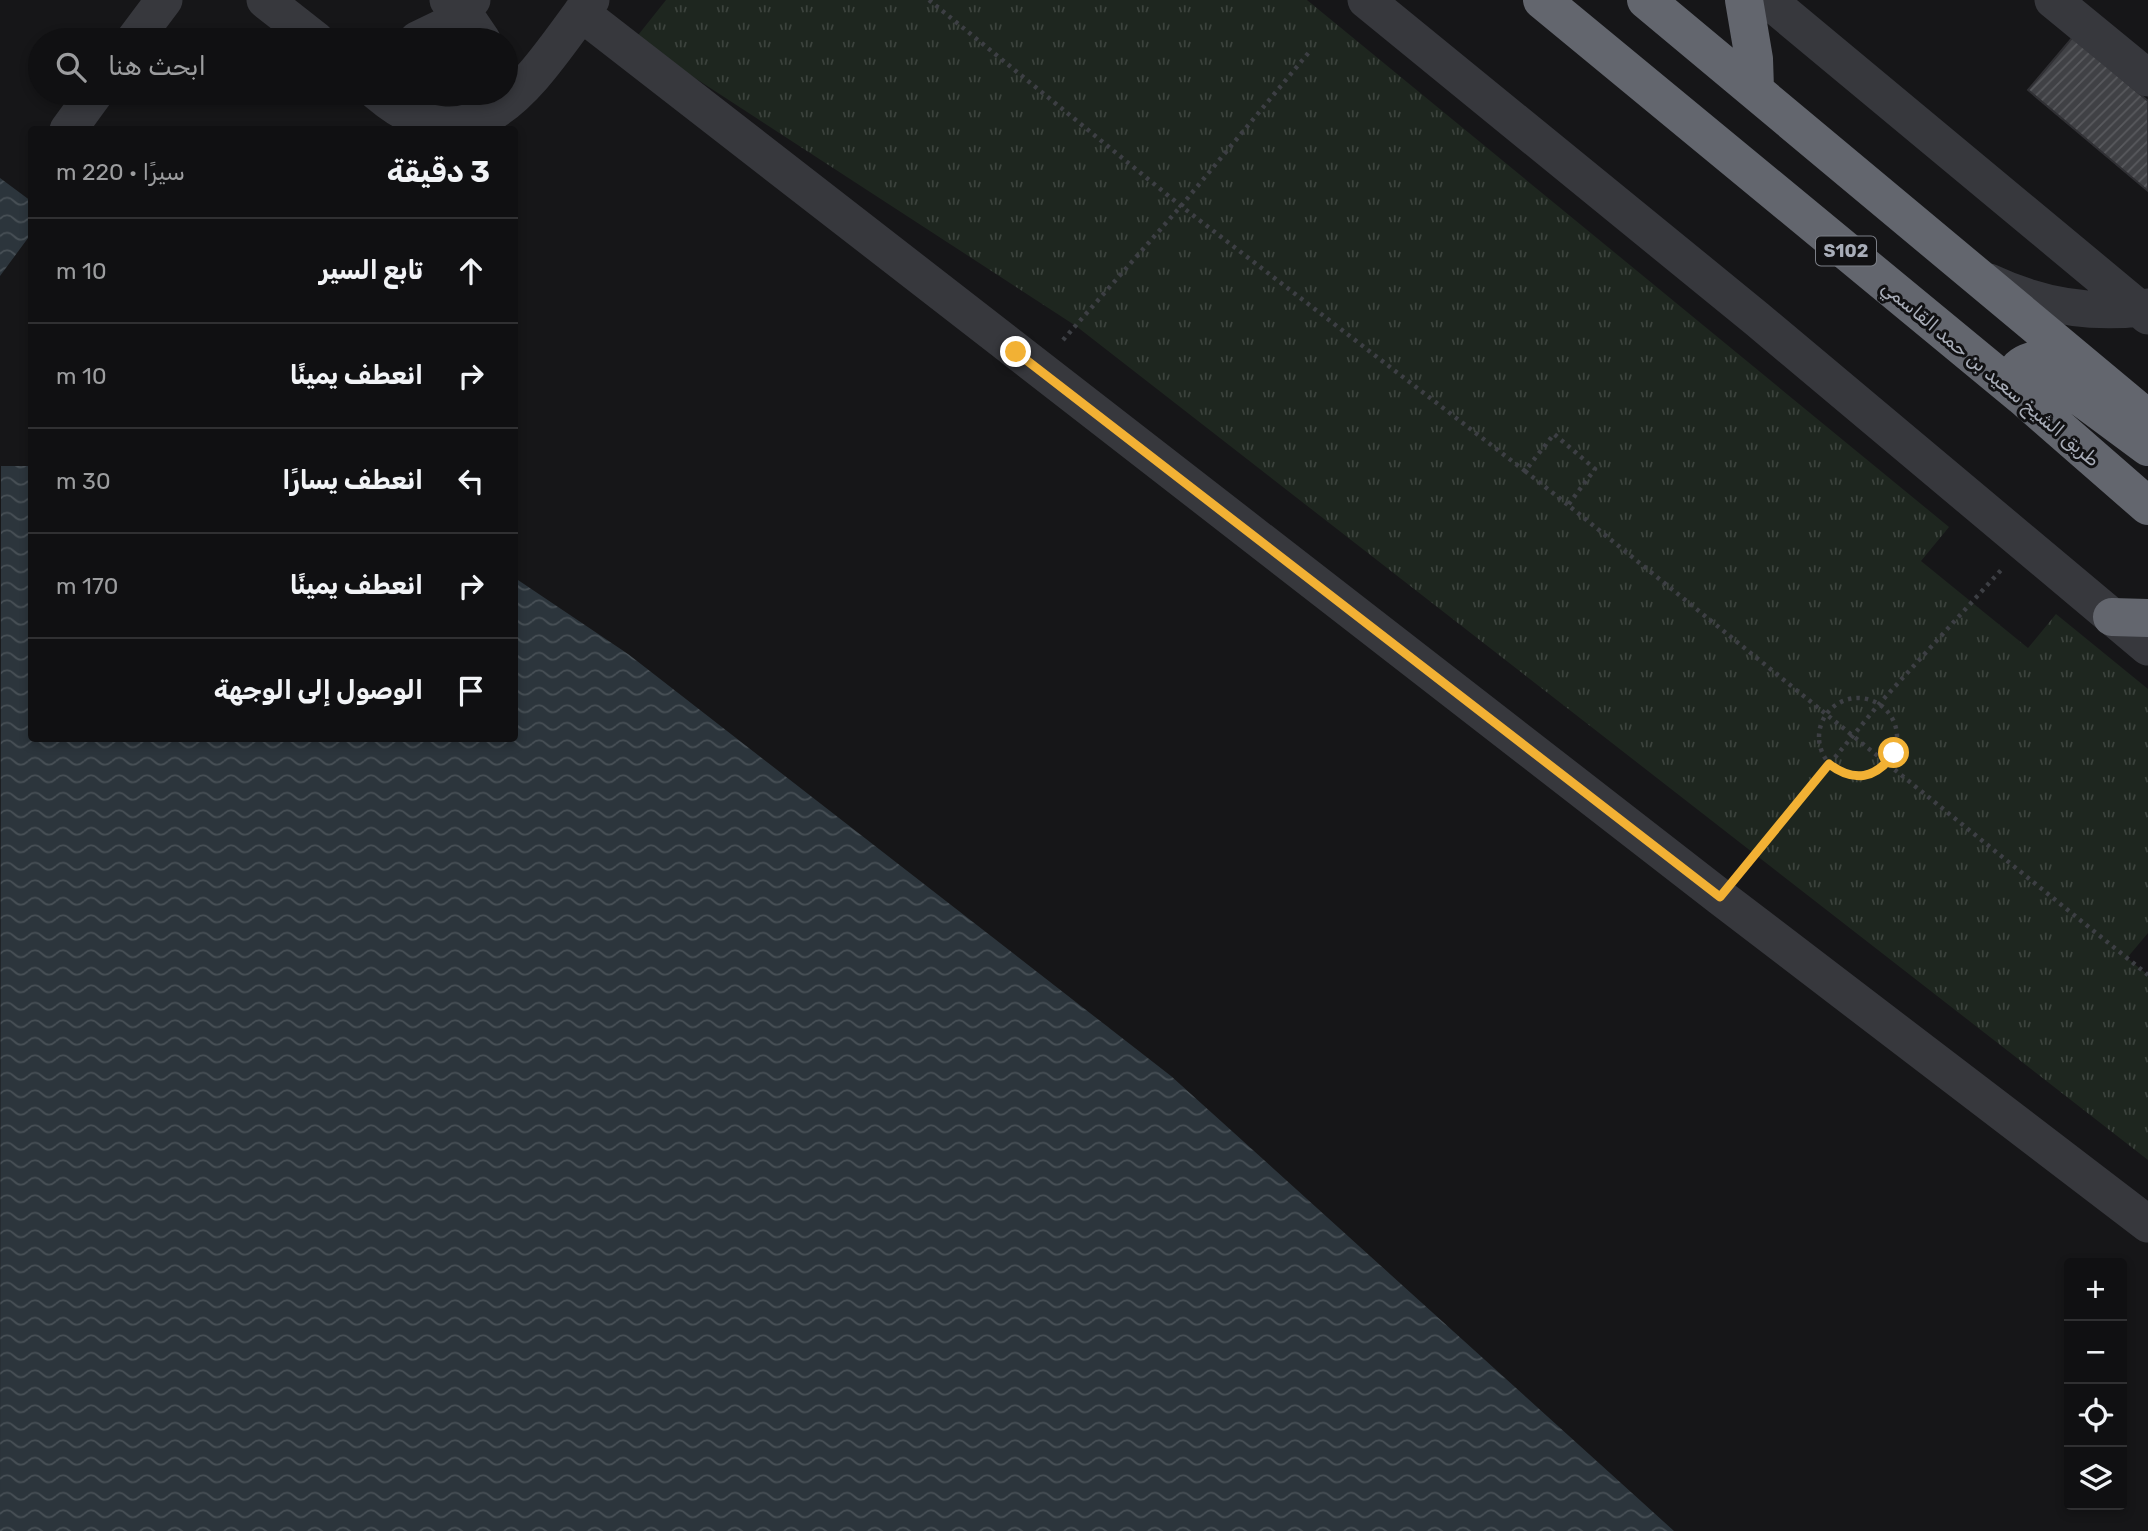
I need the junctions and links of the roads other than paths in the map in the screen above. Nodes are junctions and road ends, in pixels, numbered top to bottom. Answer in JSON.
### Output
{"nodes":[{"id":1,"x":164,"y":0,"type":"edge"},
{"id":2,"x":265,"y":0,"type":"edge"},
{"id":3,"x":1366,"y":0,"type":"edge"},
{"id":4,"x":1542,"y":0,"type":"edge"},
{"id":5,"x":1646,"y":0,"type":"edge"},
{"id":6,"x":1744,"y":0,"type":"edge"},
{"id":7,"x":1768,"y":0,"type":"edge"},
{"id":8,"x":2053,"y":0,"type":"edge"},
{"id":9,"x":586,"y":6,"type":"edge"},
{"id":10,"x":466,"y":13,"type":"edge"},
{"id":11,"x":143,"y":28,"type":"edge"},
{"id":12,"x":301,"y":28,"type":"edge"},
{"id":13,"x":442,"y":28,"type":"edge"},
{"id":14,"x":521,"y":65,"type":"edge"},
{"id":15,"x":2148,"y":78,"type":"edge"},
{"id":16,"x":1755,"y":89,"type":"junction"},
{"id":17,"x":518,"y":93,"type":"edge"},
{"id":18,"x":86,"y":105,"type":"edge"},
{"id":19,"x":392,"y":105,"type":"edge"},
{"id":20,"x":504,"y":105,"type":"edge"},
{"id":21,"x":71,"y":126,"type":"edge"},
{"id":22,"x":1983,"y":279,"type":"junction"},
{"id":23,"x":2145,"y":311,"type":"edge"},
{"id":24,"x":2022,"y":396,"type":"junction"},
{"id":25,"x":2148,"y":419,"type":"edge"},
{"id":26,"x":2148,"y":447,"type":"edge"},
{"id":27,"x":2148,"y":506,"type":"edge"},
{"id":28,"x":2130,"y":618,"type":"edge"},
{"id":29,"x":2148,"y":647,"type":"edge"},
{"id":30,"x":2148,"y":1224,"type":"edge"}],
"edges":[{"from":1,"to":11,"type":"street"},
{"from":2,"to":12,"type":"street"},
{"from":3,"to":28,"type":"street"},
{"from":4,"to":24,"type":"highway","name":"طريق الشيخ سعيد بن حمد القاسمي","number":"S102"},
{"from":5,"to":16,"type":"highway"},
{"from":6,"to":16,"type":"highway"},
{"from":7,"to":23,"type":"street"},
{"from":8,"to":15,"type":"street"},
{"from":9,"to":14,"type":"street"},
{"from":9,"to":30,"type":"street"},
{"from":10,"to":13,"type":"street"},
{"from":14,"to":17,"type":"street"},
{"from":16,"to":22,"type":"highway"},
{"from":18,"to":21,"type":"street"},
{"from":19,"to":20,"type":"street"},
{"from":22,"to":23,"type":"street"},
{"from":22,"to":25,"type":"highway"},
{"from":24,"to":26,"type":"highway"},
{"from":24,"to":27,"type":"highway","name":"طريق الشيخ سعيد بن حمد القاسمي","number":"S102"},
{"from":28,"to":29,"type":"street"}]}
